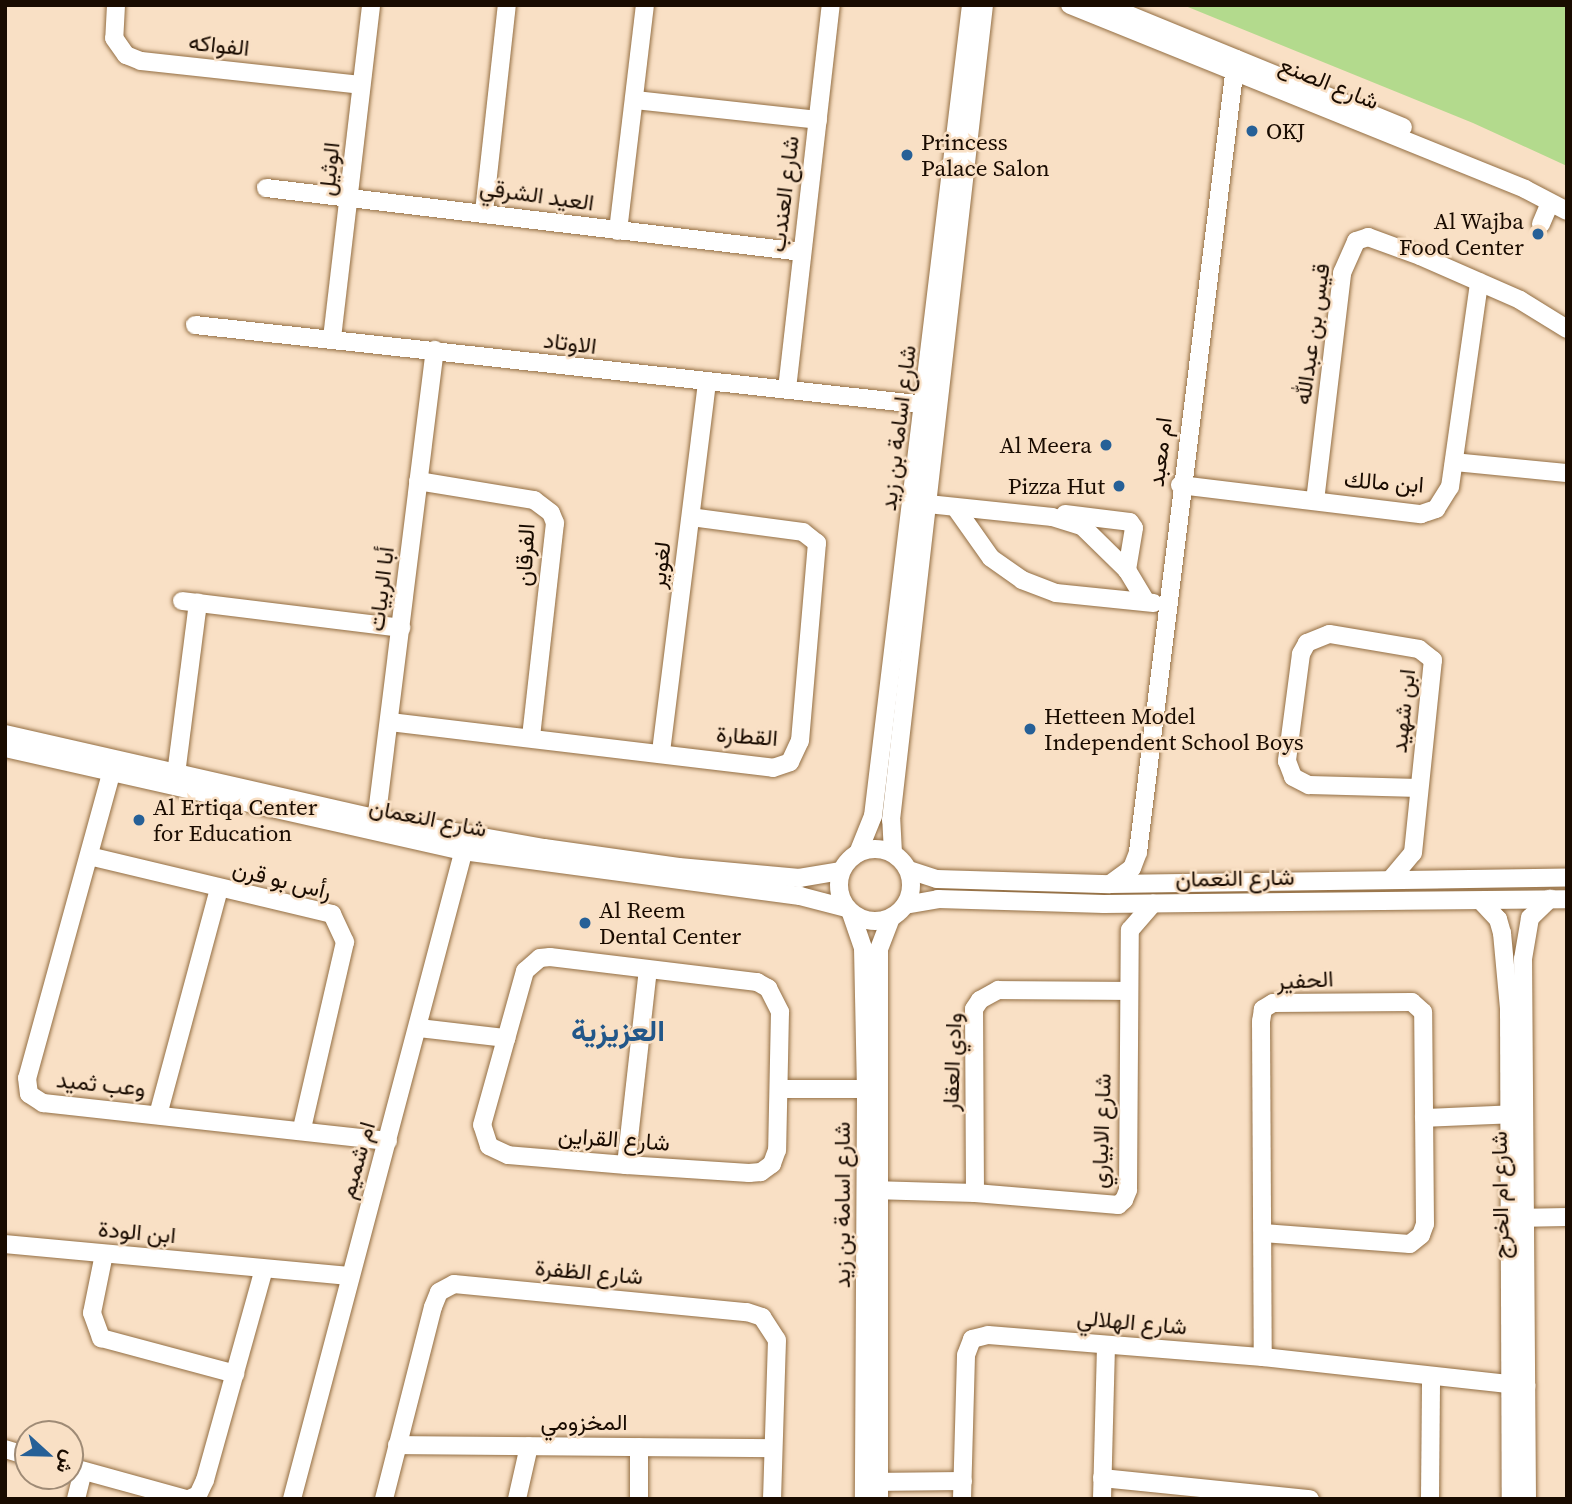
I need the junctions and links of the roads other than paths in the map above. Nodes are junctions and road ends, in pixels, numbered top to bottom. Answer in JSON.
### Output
{"nodes":[{"id":1,"x":116,"y":5,"type":"edge"},
{"id":2,"x":371,"y":5,"type":"edge"},
{"id":3,"x":507,"y":5,"type":"edge"},
{"id":4,"x":645,"y":5,"type":"edge"},
{"id":5,"x":971,"y":5,"type":"edge"},
{"id":6,"x":984,"y":5,"type":"edge"},
{"id":7,"x":1070,"y":5,"type":"edge"},
{"id":8,"x":1105,"y":5,"type":"edge"},
{"id":9,"x":827,"y":6,"type":"edge"},
{"id":10,"x":1234,"y":64,"type":"junction"},
{"id":11,"x":361,"y":85,"type":"junction"},
{"id":12,"x":635,"y":100,"type":"junction"},
{"id":13,"x":818,"y":120,"type":"junction"},
{"id":14,"x":266,"y":188,"type":"dead end"},
{"id":15,"x":351,"y":200,"type":"junction"},
{"id":16,"x":1558,"y":200,"type":"edge"},
{"id":17,"x":1567,"y":211,"type":"edge"},
{"id":18,"x":484,"y":212,"type":"junction"},
{"id":19,"x":1541,"y":224,"type":"dead end"},
{"id":20,"x":618,"y":230,"type":"junction"},
{"id":21,"x":802,"y":252,"type":"junction"},
{"id":22,"x":1479,"y":282,"type":"junction"},
{"id":23,"x":195,"y":325,"type":"dead end"},
{"id":24,"x":1567,"y":328,"type":"edge"},
{"id":25,"x":332,"y":338,"type":"junction"},
{"id":26,"x":435,"y":350,"type":"junction"},
{"id":27,"x":707,"y":383,"type":"junction"},
{"id":28,"x":787,"y":389,"type":"junction"},
{"id":29,"x":932,"y":406,"type":"junction"},
{"id":30,"x":1454,"y":462,"type":"junction"},
{"id":31,"x":1567,"y":473,"type":"edge"},
{"id":32,"x":418,"y":481,"type":"junction"},
{"id":33,"x":1180,"y":485,"type":"junction"},
{"id":34,"x":1315,"y":501,"type":"junction"},
{"id":35,"x":928,"y":503,"type":"junction"},
{"id":36,"x":955,"y":507,"type":"junction"},
{"id":37,"x":691,"y":517,"type":"junction"},
{"id":38,"x":1052,"y":517,"type":"junction"},
{"id":39,"x":1127,"y":570,"type":"junction"},
{"id":40,"x":1146,"y":602,"type":"junction"},
{"id":41,"x":1167,"y":606,"type":"junction"},
{"id":42,"x":401,"y":628,"type":"junction"},
{"id":43,"x":390,"y":722,"type":"junction"},
{"id":44,"x":5,"y":734,"type":"edge"},
{"id":45,"x":531,"y":738,"type":"junction"},
{"id":46,"x":5,"y":748,"type":"edge"},
{"id":47,"x":661,"y":752,"type":"junction"},
{"id":48,"x":113,"y":766,"type":"junction"},
{"id":49,"x":174,"y":781,"type":"junction"},
{"id":50,"x":1419,"y":789,"type":"junction"},
{"id":51,"x":375,"y":826,"type":"junction"},
{"id":52,"x":466,"y":843,"type":"junction"},
{"id":53,"x":1138,"y":852,"type":"junction"},
{"id":54,"x":858,"y":853,"type":"junction"},
{"id":55,"x":893,"y":853,"type":"junction"},
{"id":56,"x":1413,"y":853,"type":"junction"},
{"id":57,"x":89,"y":856,"type":"junction"},
{"id":58,"x":909,"y":870,"type":"junction"},
{"id":59,"x":841,"y":871,"type":"junction"},
{"id":60,"x":1567,"y":878,"type":"edge"},
{"id":61,"x":1390,"y":880,"type":"junction"},
{"id":62,"x":1444,"y":880,"type":"junction"},
{"id":63,"x":1110,"y":884,"type":"junction"},
{"id":64,"x":1172,"y":884,"type":"junction"},
{"id":65,"x":219,"y":889,"type":"junction"},
{"id":66,"x":1558,"y":899,"type":"edge"},
{"id":67,"x":1481,"y":901,"type":"junction"},
{"id":68,"x":1104,"y":904,"type":"junction"},
{"id":69,"x":1153,"y":904,"type":"junction"},
{"id":70,"x":905,"y":905,"type":"junction"},
{"id":71,"x":849,"y":910,"type":"junction"},
{"id":72,"x":891,"y":918,"type":"junction"},
{"id":73,"x":1130,"y":930,"type":"junction"},
{"id":74,"x":648,"y":970,"type":"junction"},
{"id":75,"x":1128,"y":991,"type":"junction"},
{"id":76,"x":419,"y":1028,"type":"junction"},
{"id":77,"x":506,"y":1038,"type":"junction"},
{"id":78,"x":779,"y":1089,"type":"junction"},
{"id":79,"x":874,"y":1090,"type":"junction"},
{"id":80,"x":1516,"y":1114,"type":"junction"},
{"id":81,"x":158,"y":1115,"type":"junction"},
{"id":82,"x":1424,"y":1118,"type":"junction"},
{"id":83,"x":302,"y":1128,"type":"junction"},
{"id":84,"x":388,"y":1141,"type":"junction"},
{"id":85,"x":626,"y":1165,"type":"junction"},
{"id":86,"x":875,"y":1190,"type":"junction"},
{"id":87,"x":975,"y":1193,"type":"junction"},
{"id":88,"x":1567,"y":1217,"type":"edge"},
{"id":89,"x":1517,"y":1218,"type":"junction"},
{"id":90,"x":1263,"y":1233,"type":"junction"},
{"id":91,"x":5,"y":1244,"type":"edge"},
{"id":92,"x":104,"y":1254,"type":"junction"},
{"id":93,"x":264,"y":1269,"type":"junction"},
{"id":94,"x":349,"y":1276,"type":"junction"},
{"id":95,"x":1107,"y":1345,"type":"junction"},
{"id":96,"x":1264,"y":1357,"type":"junction"},
{"id":97,"x":235,"y":1374,"type":"junction"},
{"id":98,"x":1431,"y":1377,"type":"junction"},
{"id":99,"x":1519,"y":1386,"type":"junction"},
{"id":100,"x":397,"y":1445,"type":"junction"},
{"id":101,"x":529,"y":1446,"type":"junction"},
{"id":102,"x":639,"y":1447,"type":"junction"},
{"id":103,"x":771,"y":1448,"type":"junction"},
{"id":104,"x":84,"y":1471,"type":"edge"},
{"id":105,"x":1102,"y":1478,"type":"junction"},
{"id":106,"x":871,"y":1490,"type":"edge"},
{"id":107,"x":962,"y":1490,"type":"edge"},
{"id":108,"x":1287,"y":1497,"type":"edge"},
{"id":109,"x":187,"y":1499,"type":"edge"},
{"id":110,"x":292,"y":1499,"type":"edge"},
{"id":111,"x":384,"y":1499,"type":"edge"},
{"id":112,"x":517,"y":1499,"type":"edge"},
{"id":113,"x":639,"y":1499,"type":"edge"},
{"id":114,"x":772,"y":1499,"type":"edge"},
{"id":115,"x":1102,"y":1499,"type":"edge"},
{"id":116,"x":1310,"y":1499,"type":"edge"},
{"id":117,"x":1430,"y":1499,"type":"edge"},
{"id":118,"x":1511,"y":1499,"type":"edge"},
{"id":119,"x":1527,"y":1499,"type":"edge"}],
"edges":[{"from":1,"to":11,"type":"street","name":"الفواكه"},
{"from":2,"to":11,"type":"street","name":"الوثيل"},
{"from":3,"to":18,"type":"street"},
{"from":4,"to":12,"type":"street"},
{"from":5,"to":29,"type":"street","name":"شارع اسامة بن زيد"},
{"from":6,"to":29,"type":"street","name":"شارع اسامة بن زيد"},
{"from":7,"to":10,"type":"street","name":"شارع الصنع"},
{"from":8,"to":10,"type":"street","name":"شارع الصنع"},
{"from":9,"to":13,"type":"street","name":"شارع العندب"},
{"from":10,"to":16,"type":"street","name":"شارع الصنع"},
{"from":10,"to":33,"type":"street","name":"ام معبد"},
{"from":11,"to":15,"type":"street","name":"الوثيل"},
{"from":12,"to":13,"type":"street"},
{"from":12,"to":20,"type":"street"},
{"from":13,"to":21,"type":"street","name":"شارع العندب"},
{"from":14,"to":15,"type":"street","name":"العيد الشرقي"},
{"from":15,"to":18,"type":"street","name":"العيد الشرقي"},
{"from":15,"to":25,"type":"street","name":"الوثيل"},
{"from":16,"to":17,"type":"street","name":"شارع الصنع"},
{"from":16,"to":19,"type":"street"},
{"from":18,"to":20,"type":"street","name":"العيد الشرقي"},
{"from":20,"to":21,"type":"street","name":"العيد الشرقي"},
{"from":21,"to":28,"type":"street","name":"شارع العندب"},
{"from":22,"to":24,"type":"street","name":"قيس بن عبدالله"},
{"from":22,"to":30,"type":"street","name":"ابن مالك"},
{"from":22,"to":34,"type":"street","name":"قيس بن عبدالله"},
{"from":23,"to":25,"type":"street","name":"الاوتاد"},
{"from":25,"to":26,"type":"street","name":"الاوتاد"},
{"from":26,"to":27,"type":"street","name":"الاوتاد"},
{"from":26,"to":32,"type":"street","name":"أبا الربيات"},
{"from":27,"to":28,"type":"street","name":"الاوتاد"},
{"from":27,"to":37,"type":"street","name":"لغوير"},
{"from":28,"to":29,"type":"street","name":"الاوتاد"},
{"from":29,"to":35,"type":"street","name":"شارع اسامة بن زيد"},
{"from":29,"to":54,"type":"street","name":"شارع اسامة بن زيد"},
{"from":30,"to":31,"type":"street"},
{"from":30,"to":34,"type":"street","name":"ابن مالك"},
{"from":32,"to":42,"type":"street","name":"أبا الربيات"},
{"from":32,"to":45,"type":"street","name":"الفرقان"},
{"from":33,"to":34,"type":"street","name":"ابن مالك"},
{"from":33,"to":41,"type":"street","name":"ام معبد"},
{"from":35,"to":36,"type":"street"},
{"from":35,"to":55,"type":"street","name":"شارع اسامة بن زيد"},
{"from":36,"to":38,"type":"street"},
{"from":36,"to":40,"type":"street"},
{"from":37,"to":47,"type":"street","name":"لغوير"},
{"from":37,"to":47,"type":"street","name":"القطارة"},
{"from":38,"to":39,"type":"street"},
{"from":38,"to":39,"type":"street"},
{"from":39,"to":40,"type":"street"},
{"from":40,"to":41,"type":"street"},
{"from":41,"to":53,"type":"street","name":"ام معبد"},
{"from":42,"to":43,"type":"street","name":"أبا الربيات"},
{"from":42,"to":49,"type":"street"},
{"from":43,"to":45,"type":"street","name":"القطارة"},
{"from":43,"to":51,"type":"street","name":"أبا الربيات"},
{"from":44,"to":48,"type":"street","name":"شارع النعمان"},
{"from":45,"to":47,"type":"street","name":"القطارة"},
{"from":46,"to":48,"type":"street","name":"شارع النعمان"},
{"from":48,"to":49,"type":"street","name":"شارع النعمان"},
{"from":48,"to":57,"type":"street","name":"وعب ثميد"},
{"from":49,"to":51,"type":"street","name":"شارع النعمان"},
{"from":50,"to":50,"type":"street","name":"ابن شهيد"},
{"from":50,"to":56,"type":"street","name":"ابن شهيد"},
{"from":51,"to":52,"type":"street","name":"شارع النعمان"},
{"from":52,"to":59,"type":"street","name":"شارع النعمان"},
{"from":52,"to":71,"type":"street","name":"شارع النعمان"},
{"from":52,"to":76,"type":"street","name":"ام شميم"},
{"from":53,"to":63,"type":"street","name":"ام معبد"},
{"from":53,"to":64,"type":"street"},
{"from":54,"to":55,"type":"street"},
{"from":54,"to":59,"type":"street"},
{"from":55,"to":58,"type":"street"},
{"from":56,"to":61,"type":"street"},
{"from":56,"to":62,"type":"street"},
{"from":57,"to":65,"type":"street","name":"رأس بو قرن"},
{"from":57,"to":81,"type":"street","name":"وعب ثميد"},
{"from":58,"to":63,"type":"street","name":"شارع النعمان"},
{"from":58,"to":70,"type":"street"},
{"from":59,"to":71,"type":"street"},
{"from":60,"to":62,"type":"street","name":"شارع النعمان"},
{"from":61,"to":62,"type":"street","name":"شارع النعمان"},
{"from":61,"to":64,"type":"street","name":"شارع النعمان"},
{"from":63,"to":64,"type":"street","name":"شارع النعمان"},
{"from":65,"to":81,"type":"street"},
{"from":65,"to":83,"type":"street","name":"رأس بو قرن"},
{"from":66,"to":67,"type":"street","name":"شارع النعمان"},
{"from":66,"to":80,"type":"street","name":"شارع ام الخرج"},
{"from":67,"to":69,"type":"street","name":"شارع النعمان"},
{"from":67,"to":80,"type":"street","name":"شارع ام الخرج"},
{"from":68,"to":69,"type":"street","name":"شارع النعمان"},
{"from":68,"to":70,"type":"street","name":"شارع النعمان"},
{"from":68,"to":73,"type":"street"},
{"from":69,"to":73,"type":"street"},
{"from":70,"to":72,"type":"street"},
{"from":71,"to":72,"type":"street"},
{"from":71,"to":79,"type":"street","name":"شارع اسامة بن زيد"},
{"from":72,"to":79,"type":"street","name":"شارع اسامة بن زيد"},
{"from":73,"to":75,"type":"street","name":"شارع الابياري"},
{"from":74,"to":77,"type":"street","name":"شارع القراين"},
{"from":74,"to":78,"type":"street","name":"شارع القراين"},
{"from":74,"to":85,"type":"street"},
{"from":75,"to":87,"type":"street","name":"وادي العقار"},
{"from":75,"to":87,"type":"street","name":"شارع الابياري"},
{"from":76,"to":77,"type":"street"},
{"from":76,"to":84,"type":"street","name":"ام شميم"},
{"from":77,"to":85,"type":"street","name":"شارع القراين"},
{"from":78,"to":79,"type":"street"},
{"from":78,"to":85,"type":"street","name":"شارع القراين"},
{"from":79,"to":86,"type":"street","name":"شارع اسامة بن زيد"},
{"from":80,"to":82,"type":"street"},
{"from":80,"to":89,"type":"street","name":"شارع ام الخرج"},
{"from":81,"to":83,"type":"street","name":"وعب ثميد"},
{"from":82,"to":90,"type":"street","name":"الحفير"},
{"from":82,"to":90,"type":"street","name":"الحفير"},
{"from":83,"to":84,"type":"street","name":"وعب ثميد"},
{"from":84,"to":94,"type":"street","name":"ام شميم"},
{"from":86,"to":87,"type":"street","name":"شارع الابياري"},
{"from":86,"to":106,"type":"street","name":"شارع اسامة بن زيد"},
{"from":88,"to":89,"type":"street"},
{"from":89,"to":99,"type":"street","name":"شارع ام الخرج"},
{"from":90,"to":96,"type":"street","name":"الحفير"},
{"from":91,"to":92,"type":"street","name":"ابن الودة"},
{"from":92,"to":93,"type":"street","name":"ابن الودة"},
{"from":92,"to":97,"type":"street"},
{"from":93,"to":94,"type":"street","name":"ابن الودة"},
{"from":93,"to":97,"type":"street"},
{"from":94,"to":110,"type":"street","name":"ام شميم"},
{"from":95,"to":96,"type":"street","name":"شارع الهلالي"},
{"from":95,"to":105,"type":"street"},
{"from":95,"to":107,"type":"street","name":"شارع الهلالي"},
{"from":96,"to":98,"type":"street","name":"شارع الهلالي"},
{"from":97,"to":109,"type":"street"},
{"from":98,"to":99,"type":"street","name":"شارع الهلالي"},
{"from":98,"to":117,"type":"street"},
{"from":99,"to":118,"type":"street","name":"شارع ام الخرج"},
{"from":99,"to":119,"type":"street","name":"شارع ام الخرج"},
{"from":100,"to":101,"type":"street","name":"المخزومي"},
{"from":100,"to":103,"type":"street","name":"شارع الظفرة"},
{"from":100,"to":111,"type":"street","name":"شارع الظفرة"},
{"from":101,"to":102,"type":"street","name":"المخزومي"},
{"from":101,"to":112,"type":"street"},
{"from":102,"to":103,"type":"street","name":"المخزومي"},
{"from":102,"to":113,"type":"street"},
{"from":103,"to":114,"type":"street","name":"شارع الظفرة"},
{"from":104,"to":109,"type":"street"},
{"from":105,"to":108,"type":"street"},
{"from":105,"to":115,"type":"street"},
{"from":106,"to":107,"type":"street","name":"شارع الهلالي"},
{"from":108,"to":116,"type":"street"}]}
